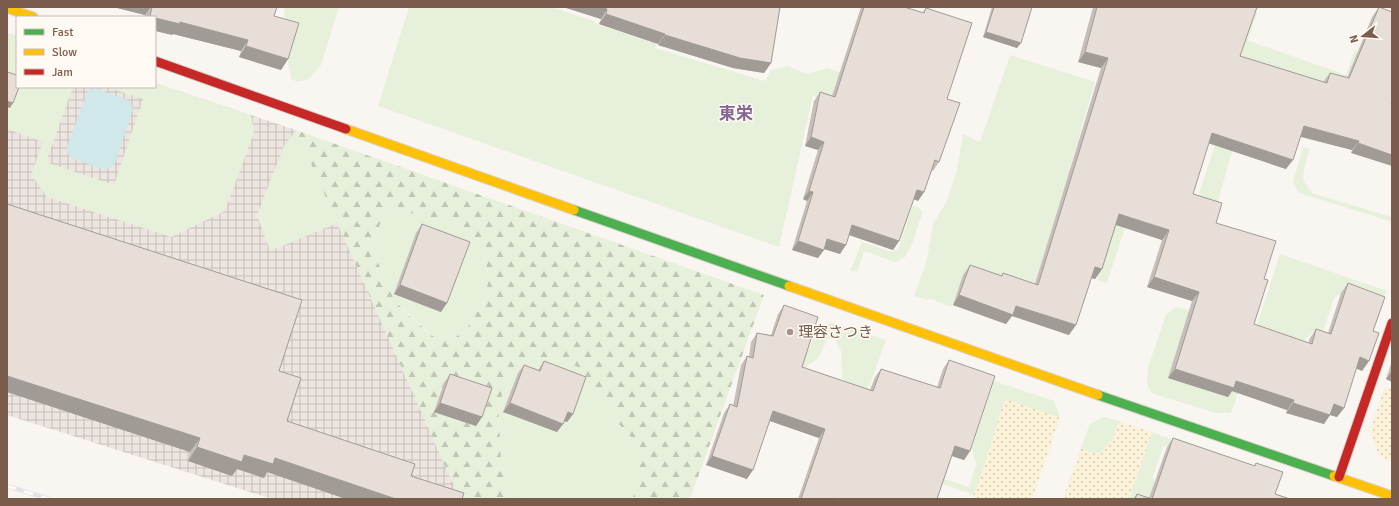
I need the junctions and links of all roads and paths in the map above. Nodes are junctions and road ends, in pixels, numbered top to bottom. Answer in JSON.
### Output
{"nodes":[{"id":1,"x":7,"y":8,"type":"edge"},
{"id":2,"x":30,"y":16,"type":"edge"},
{"id":3,"x":156,"y":61,"type":"edge"},
{"id":4,"x":1392,"y":323,"type":"edge"},
{"id":5,"x":1339,"y":477,"type":"junction"},
{"id":6,"x":1392,"y":496,"type":"edge"}],
"edges":[{"from":1,"to":2,"type":"street"},
{"from":3,"to":5,"type":"street"},
{"from":4,"to":5,"type":"street"},
{"from":5,"to":6,"type":"street"}]}
